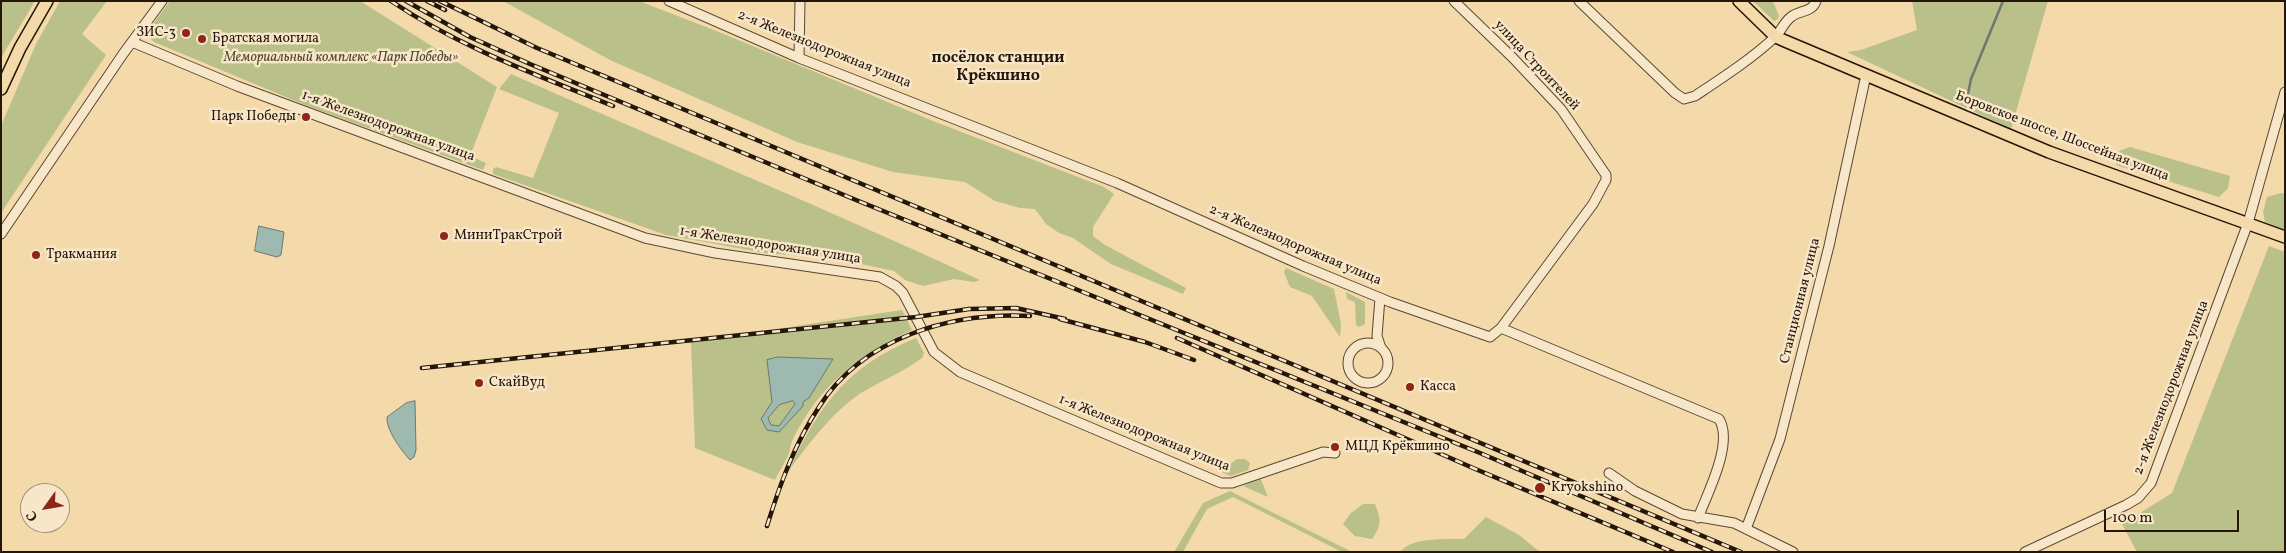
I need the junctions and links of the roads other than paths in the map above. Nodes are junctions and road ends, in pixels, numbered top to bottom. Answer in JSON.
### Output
{"nodes":[{"id":1,"x":47,"y":1,"type":"edge"},
{"id":2,"x":162,"y":1,"type":"edge"},
{"id":3,"x":669,"y":1,"type":"edge"},
{"id":4,"x":800,"y":1,"type":"edge"},
{"id":5,"x":1454,"y":1,"type":"edge"},
{"id":6,"x":1580,"y":1,"type":"edge"},
{"id":7,"x":1739,"y":1,"type":"edge"},
{"id":8,"x":1816,"y":1,"type":"edge"},
{"id":9,"x":1776,"y":37,"type":"junction"},
{"id":10,"x":132,"y":42,"type":"junction"},
{"id":11,"x":799,"y":58,"type":"junction"},
{"id":12,"x":1866,"y":76,"type":"junction"},
{"id":13,"x":1,"y":89,"type":"edge"},
{"id":14,"x":2285,"y":92,"type":"edge"},
{"id":15,"x":2248,"y":223,"type":"junction"},
{"id":16,"x":1,"y":234,"type":"edge"},
{"id":17,"x":2285,"y":237,"type":"edge"},
{"id":18,"x":1380,"y":298,"type":"junction"},
{"id":19,"x":1501,"y":328,"type":"junction"},
{"id":20,"x":1377,"y":336,"type":"junction"},
{"id":21,"x":1370,"y":343,"type":"junction"},
{"id":22,"x":1382,"y":348,"type":"junction"},
{"id":23,"x":1335,"y":453,"type":"dead end"},
{"id":24,"x":1608,"y":472,"type":"dead end"},
{"id":25,"x":1698,"y":518,"type":"junction"},
{"id":26,"x":1746,"y":529,"type":"junction"},
{"id":27,"x":1792,"y":552,"type":"edge"},
{"id":28,"x":2026,"y":552,"type":"edge"}],
"edges":[{"from":1,"to":13,"type":"main road"},
{"from":2,"to":10,"type":"street"},
{"from":3,"to":11,"type":"street","name":"2-я Железнодорожная улица"},
{"from":4,"to":11,"type":"street"},
{"from":5,"to":19,"type":"street","name":"улица Строителей"},
{"from":6,"to":9,"type":"street"},
{"from":7,"to":9,"type":"main road"},
{"from":8,"to":9,"type":"street"},
{"from":9,"to":12,"type":"main road","name":"Боровское шоссе, Шоссейная улица"},
{"from":10,"to":16,"type":"street"},
{"from":10,"to":23,"type":"street","name":"1-я Железнодорожная улица"},
{"from":11,"to":18,"type":"street","name":"2-я Железнодорожная улица"},
{"from":12,"to":15,"type":"main road","name":"Боровское шоссе, Шоссейная улица"},
{"from":12,"to":26,"type":"street","name":"Станционная улица"},
{"from":14,"to":15,"type":"street","name":"2-я Железнодорожная улица"},
{"from":15,"to":17,"type":"main road","name":"Боровское шоссе, Шоссейная улица"},
{"from":15,"to":28,"type":"street","name":"2-я Железнодорожная улица"},
{"from":18,"to":19,"type":"street","name":"2-я Железнодорожная улица"},
{"from":18,"to":20,"type":"street"},
{"from":19,"to":25,"type":"street"},
{"from":20,"to":21,"type":"street"},
{"from":20,"to":22,"type":"street"},
{"from":21,"to":22,"type":"street"},
{"from":21,"to":22,"type":"street"},
{"from":24,"to":25,"type":"street"},
{"from":25,"to":26,"type":"street"},
{"from":26,"to":27,"type":"street"}]}
